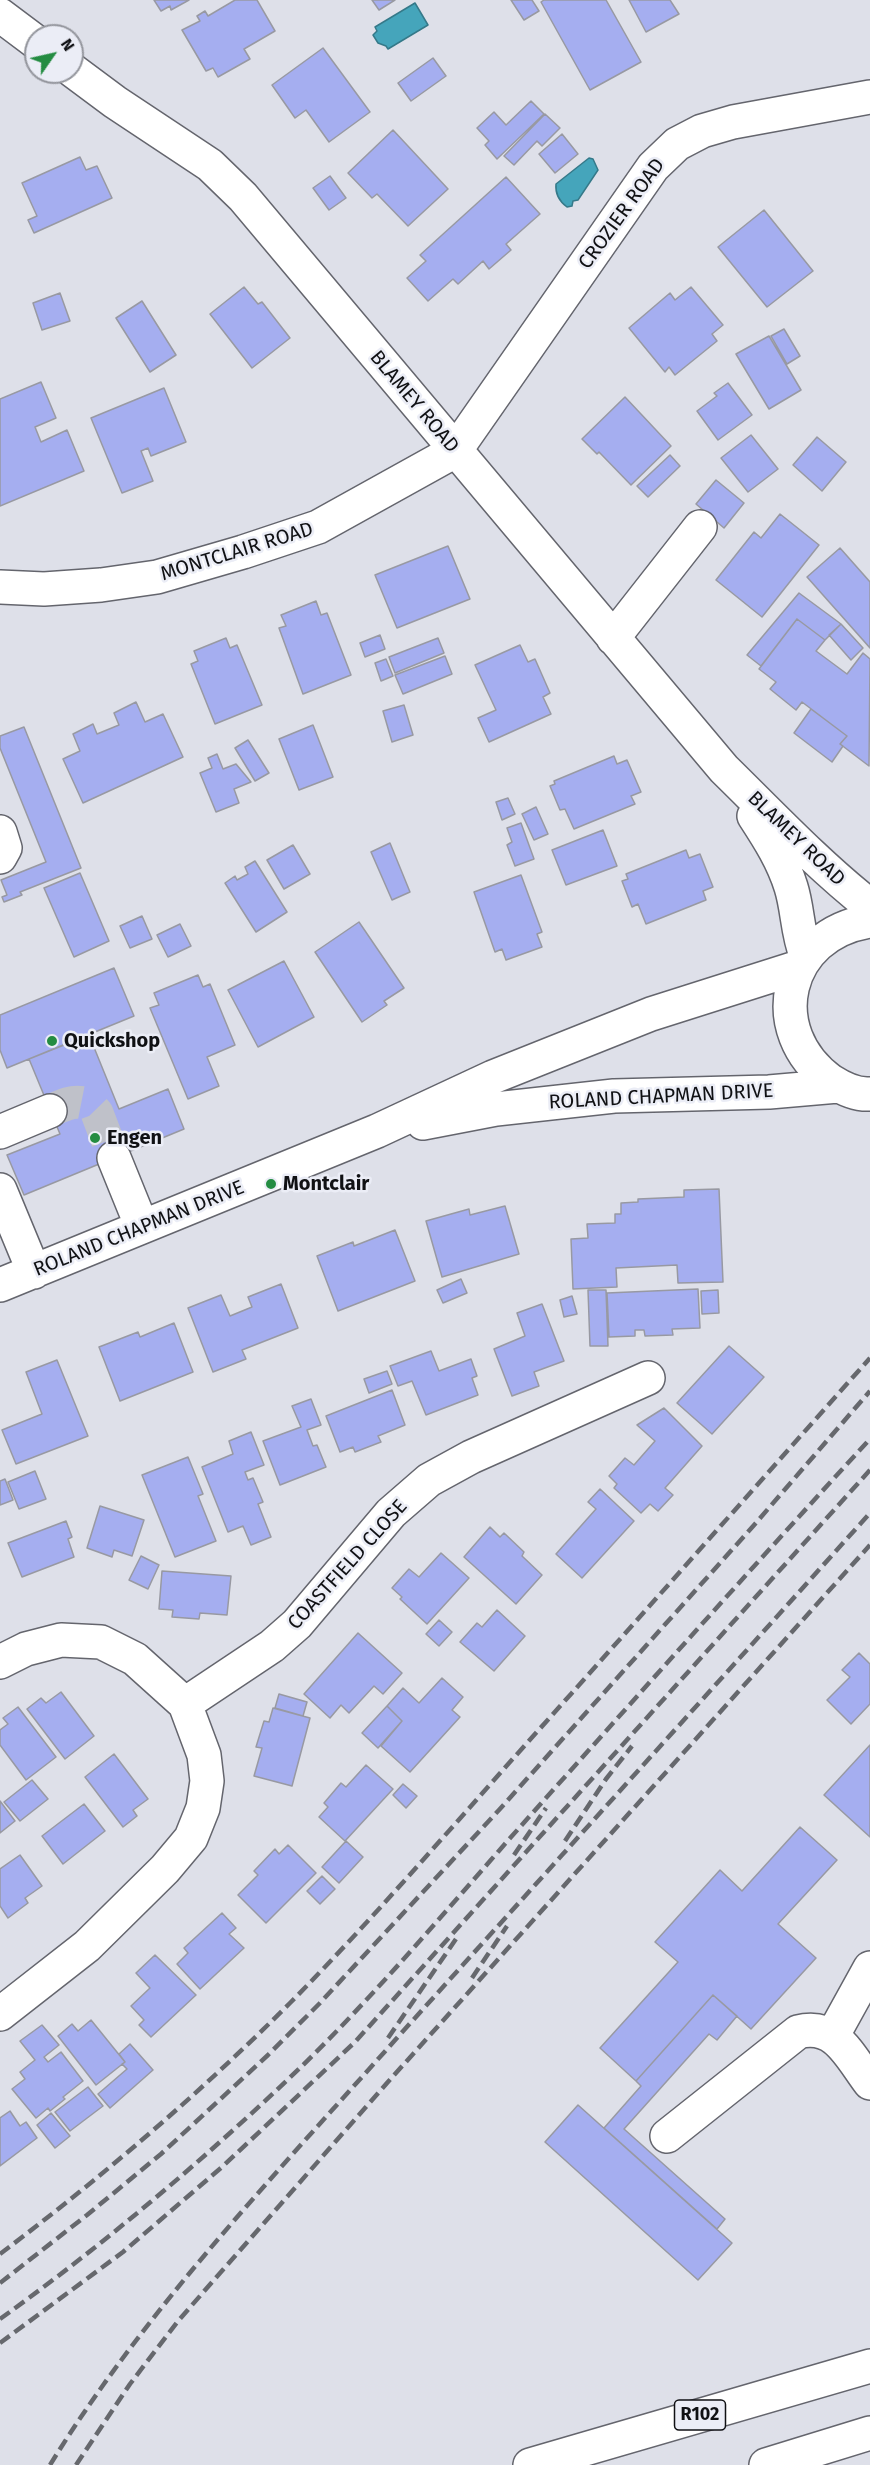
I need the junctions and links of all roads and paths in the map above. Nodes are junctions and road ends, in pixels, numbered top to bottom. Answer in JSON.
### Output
{"nodes":[{"id":1,"x":0,"y":15,"type":"edge"},
{"id":2,"x":24,"y":33,"type":"edge"},
{"id":3,"x":84,"y":79,"type":"edge"},
{"id":4,"x":870,"y":97,"type":"edge"},
{"id":5,"x":455,"y":451,"type":"junction"},
{"id":6,"x":700,"y":527,"type":"dead end"},
{"id":7,"x":0,"y":587,"type":"edge"},
{"id":8,"x":613,"y":638,"type":"junction"},
{"id":9,"x":724,"y":769,"type":"junction"},
{"id":10,"x":0,"y":832,"type":"edge"},
{"id":11,"x":0,"y":857,"type":"edge"},
{"id":12,"x":870,"y":906,"type":"edge"},
{"id":13,"x":870,"y":921,"type":"edge"},
{"id":14,"x":803,"y":961,"type":"junction"},
{"id":15,"x":861,"y":1094,"type":"edge"},
{"id":16,"x":51,"y":1111,"type":"tunnel mouth"},
{"id":17,"x":377,"y":1131,"type":"junction"},
{"id":18,"x":0,"y":1132,"type":"edge"},
{"id":19,"x":114,"y":1158,"type":"tunnel mouth"},
{"id":20,"x":0,"y":1190,"type":"edge"},
{"id":21,"x":142,"y":1227,"type":"junction"},
{"id":22,"x":34,"y":1272,"type":"junction"},
{"id":23,"x":0,"y":1285,"type":"edge"},
{"id":24,"x":648,"y":1378,"type":"dead end"},
{"id":25,"x":0,"y":1662,"type":"edge"},
{"id":26,"x":185,"y":1704,"type":"junction"},
{"id":27,"x":870,"y":1968,"type":"edge"},
{"id":28,"x":0,"y":2014,"type":"edge"},
{"id":29,"x":833,"y":2035,"type":"junction"},
{"id":30,"x":870,"y":2083,"type":"edge"},
{"id":31,"x":667,"y":2136,"type":"dead end"},
{"id":32,"x":870,"y":2367,"type":"edge"},
{"id":33,"x":870,"y":2433,"type":"edge"},
{"id":34,"x":530,"y":2465,"type":"edge"},
{"id":35,"x":766,"y":2465,"type":"edge"}],
"edges":[{"from":1,"to":2,"type":"main road"},
{"from":3,"to":5,"type":"main road","name":"BLAMEY ROAD"},
{"from":4,"to":5,"type":"main road","name":"CROZIER ROAD"},
{"from":5,"to":7,"type":"main road","name":"MONTCLAIR ROAD"},
{"from":5,"to":8,"type":"main road","name":"BLAMEY ROAD"},
{"from":6,"to":8,"type":"main road"},
{"from":8,"to":9,"type":"main road","name":"BLAMEY ROAD"},
{"from":9,"to":12,"type":"main road","name":"BLAMEY ROAD"},
{"from":9,"to":14,"type":"main road","name":"BLAMEY ROAD"},
{"from":10,"to":11,"type":"main road"},
{"from":13,"to":14,"type":"main road"},
{"from":14,"to":15,"type":"main road"},
{"from":14,"to":17,"type":"main road","name":"ROLAND CHAPMAN DRIVE"},
{"from":15,"to":17,"type":"main road","name":"ROLAND CHAPMAN DRIVE"},
{"from":16,"to":18,"type":"main road"},
{"from":17,"to":21,"type":"main road","name":"ROLAND CHAPMAN DRIVE"},
{"from":19,"to":21,"type":"main road"},
{"from":20,"to":22,"type":"main road"},
{"from":21,"to":22,"type":"main road","name":"ROLAND CHAPMAN DRIVE"},
{"from":22,"to":23,"type":"main road","name":"ROLAND CHAPMAN DRIVE"},
{"from":24,"to":26,"type":"main road","name":"COASTFIELD CLOSE"},
{"from":25,"to":26,"type":"main road"},
{"from":26,"to":28,"type":"main road"},
{"from":27,"to":29,"type":"main road"},
{"from":29,"to":30,"type":"main road"},
{"from":29,"to":31,"type":"main road"},
{"from":32,"to":34,"type":"main road","number":"R102"},
{"from":33,"to":35,"type":"main road"}]}
